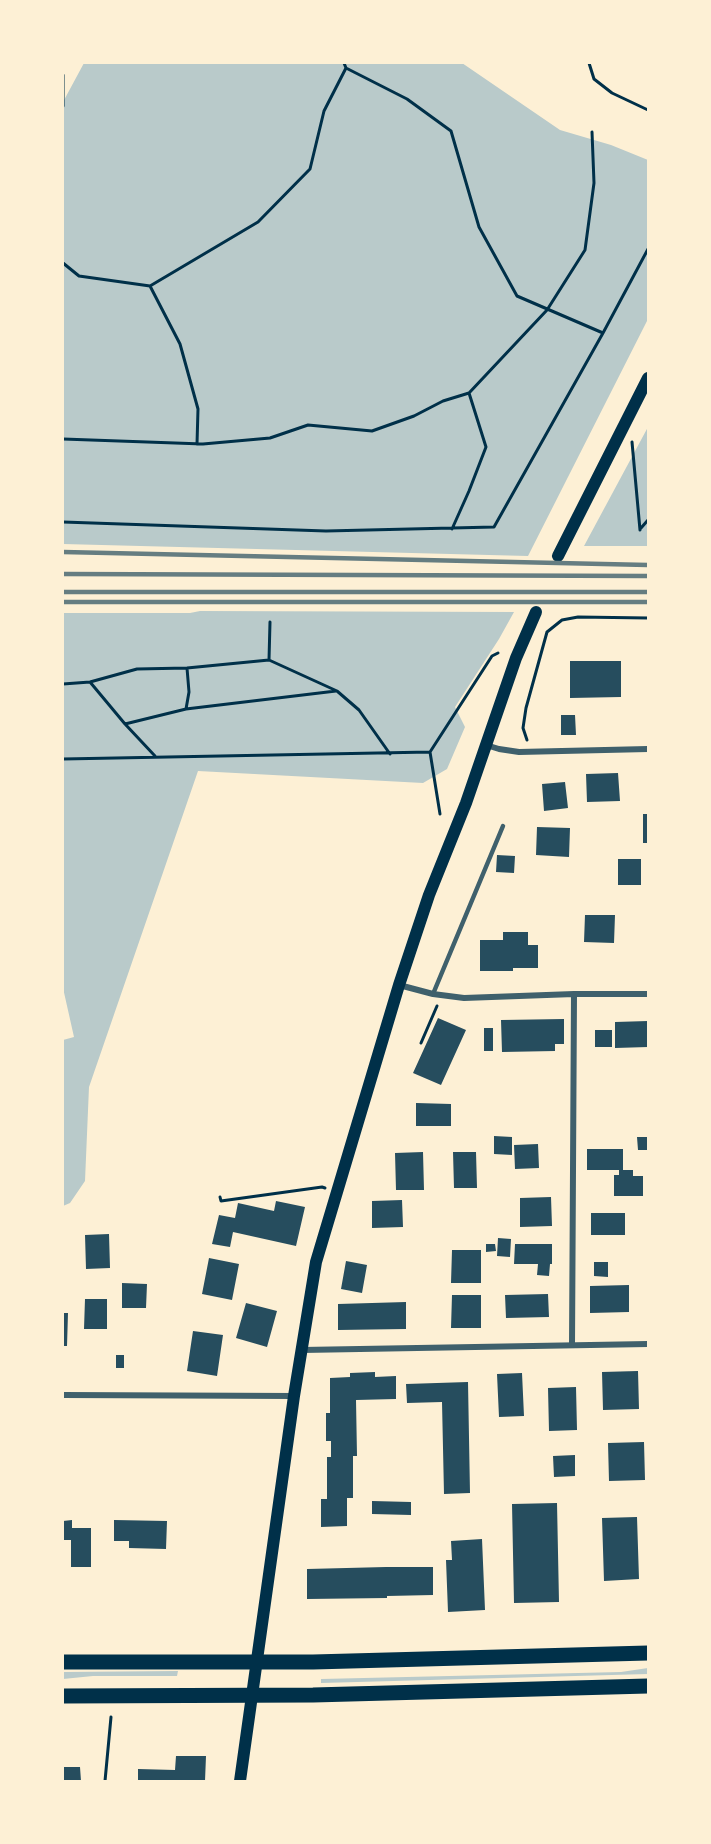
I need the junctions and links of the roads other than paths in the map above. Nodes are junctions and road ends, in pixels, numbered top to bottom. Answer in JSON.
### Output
{"nodes":[{"id":1,"x":648,"y":378,"type":"edge"},
{"id":2,"x":558,"y":556,"type":"dead end"},
{"id":3,"x":536,"y":612,"type":"dead end"},
{"id":4,"x":486,"y":745,"type":"junction"},
{"id":5,"x":648,"y":749,"type":"edge"},
{"id":6,"x":503,"y":826,"type":"dead end"},
{"id":7,"x":399,"y":985,"type":"junction"},
{"id":8,"x":433,"y":994,"type":"junction"},
{"id":9,"x":574,"y":994,"type":"junction"},
{"id":10,"x":648,"y":994,"type":"edge"},
{"id":11,"x":648,"y":1344,"type":"edge"},
{"id":12,"x":572,"y":1345,"type":"junction"},
{"id":13,"x":301,"y":1350,"type":"junction"},
{"id":14,"x":63,"y":1395,"type":"edge"},
{"id":15,"x":294,"y":1396,"type":"junction"},
{"id":16,"x":648,"y":1653,"type":"edge"},
{"id":17,"x":63,"y":1662,"type":"edge"},
{"id":18,"x":256,"y":1662,"type":"junction"},
{"id":19,"x":648,"y":1686,"type":"edge"},
{"id":20,"x":252,"y":1695,"type":"junction"},
{"id":21,"x":63,"y":1696,"type":"edge"},
{"id":22,"x":240,"y":1781,"type":"edge"}],
"edges":[{"from":1,"to":2,"type":"main road"},
{"from":3,"to":4,"type":"main road"},
{"from":4,"to":5,"type":"street"},
{"from":4,"to":7,"type":"main road"},
{"from":6,"to":8,"type":"lane"},
{"from":7,"to":8,"type":"street"},
{"from":7,"to":13,"type":"main road"},
{"from":8,"to":9,"type":"street"},
{"from":9,"to":10,"type":"street"},
{"from":9,"to":12,"type":"street"},
{"from":11,"to":12,"type":"street"},
{"from":12,"to":13,"type":"street"},
{"from":13,"to":15,"type":"main road"},
{"from":14,"to":15,"type":"street"},
{"from":15,"to":18,"type":"main road"},
{"from":16,"to":18,"type":"main road"},
{"from":17,"to":18,"type":"main road"},
{"from":18,"to":20,"type":"main road"},
{"from":19,"to":20,"type":"main road"},
{"from":20,"to":21,"type":"main road"},
{"from":20,"to":22,"type":"main road"}]}
